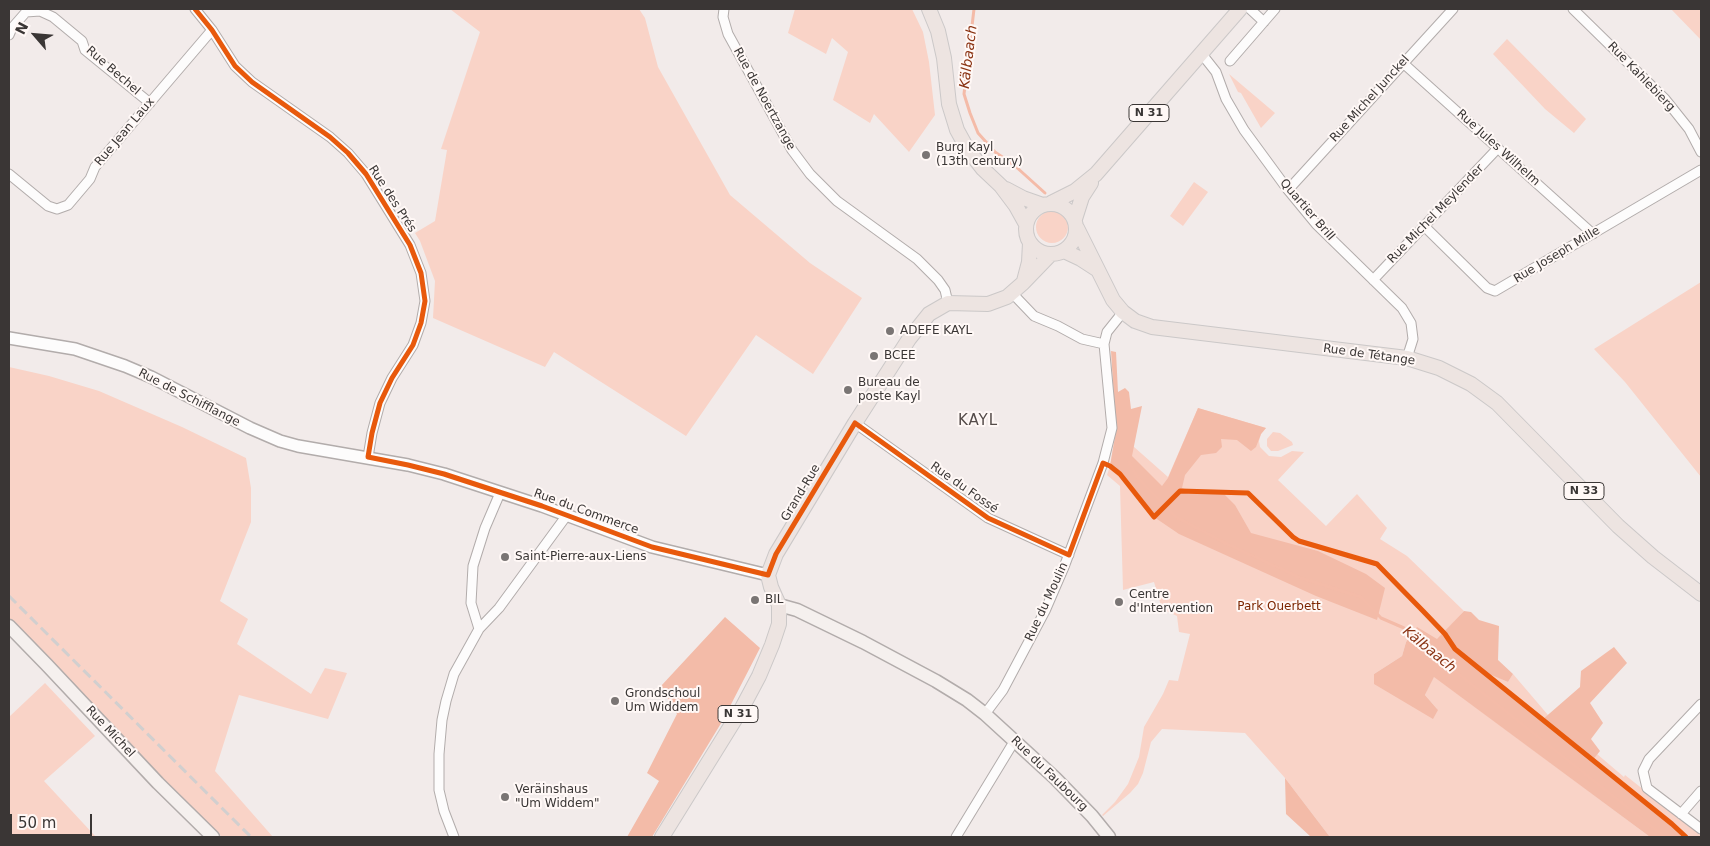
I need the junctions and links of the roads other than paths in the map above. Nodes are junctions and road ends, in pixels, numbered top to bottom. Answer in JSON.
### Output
{"nodes":[{"id":1,"x":195,"y":9,"type":"edge"},
{"id":2,"x":724,"y":9,"type":"edge"},
{"id":3,"x":929,"y":9,"type":"edge"},
{"id":4,"x":1240,"y":9,"type":"edge"},
{"id":5,"x":1250,"y":9,"type":"edge"},
{"id":6,"x":1275,"y":9,"type":"edge"},
{"id":7,"x":1453,"y":9,"type":"edge"},
{"id":8,"x":1574,"y":9,"type":"edge"},
{"id":9,"x":1264,"y":22,"type":"junction"},
{"id":10,"x":212,"y":30,"type":"junction"},
{"id":11,"x":9,"y":35,"type":"edge"},
{"id":12,"x":1202,"y":53,"type":"junction"},
{"id":13,"x":1230,"y":61,"type":"dead end"},
{"id":14,"x":1403,"y":63,"type":"junction"},
{"id":15,"x":150,"y":103,"type":"junction"},
{"id":16,"x":1498,"y":148,"type":"junction"},
{"id":17,"x":1701,"y":152,"type":"edge"},
{"id":18,"x":1701,"y":170,"type":"edge"},
{"id":19,"x":9,"y":174,"type":"edge"},
{"id":20,"x":1096,"y":174,"type":"junction"},
{"id":21,"x":1001,"y":186,"type":"junction"},
{"id":22,"x":1288,"y":190,"type":"junction"},
{"id":23,"x":1047,"y":204,"type":"junction"},
{"id":24,"x":1076,"y":223,"type":"junction"},
{"id":25,"x":1026,"y":224,"type":"junction"},
{"id":26,"x":1424,"y":226,"type":"junction"},
{"id":27,"x":1593,"y":234,"type":"junction"},
{"id":28,"x":1030,"y":243,"type":"junction"},
{"id":29,"x":1064,"y":251,"type":"junction"},
{"id":30,"x":1050,"y":254,"type":"junction"},
{"id":31,"x":1099,"y":270,"type":"junction"},
{"id":32,"x":1373,"y":280,"type":"junction"},
{"id":33,"x":1023,"y":283,"type":"junction"},
{"id":34,"x":1012,"y":293,"type":"junction"},
{"id":35,"x":948,"y":303,"type":"junction"},
{"id":36,"x":1123,"y":312,"type":"junction"},
{"id":37,"x":9,"y":338,"type":"edge"},
{"id":38,"x":1104,"y":344,"type":"junction"},
{"id":39,"x":1406,"y":358,"type":"junction"},
{"id":40,"x":855,"y":423,"type":"junction"},
{"id":41,"x":368,"y":457,"type":"junction"},
{"id":42,"x":500,"y":493,"type":"junction"},
{"id":43,"x":566,"y":515,"type":"junction"},
{"id":44,"x":1069,"y":555,"type":"junction"},
{"id":45,"x":768,"y":575,"type":"junction"},
{"id":46,"x":1701,"y":594,"type":"edge"},
{"id":47,"x":779,"y":605,"type":"junction"},
{"id":48,"x":9,"y":626,"type":"edge"},
{"id":49,"x":479,"y":630,"type":"junction"},
{"id":50,"x":1701,"y":704,"type":"edge"},
{"id":51,"x":985,"y":714,"type":"junction"},
{"id":52,"x":1015,"y":740,"type":"junction"},
{"id":53,"x":1701,"y":791,"type":"edge"},
{"id":54,"x":1681,"y":814,"type":"junction"},
{"id":55,"x":1701,"y":829,"type":"edge"},
{"id":56,"x":213,"y":837,"type":"edge"},
{"id":57,"x":454,"y":837,"type":"edge"},
{"id":58,"x":662,"y":837,"type":"edge"},
{"id":59,"x":956,"y":837,"type":"edge"},
{"id":60,"x":1109,"y":837,"type":"edge"}],
"edges":[{"from":1,"to":10,"type":"street","name":"Rue des Prés"},
{"from":2,"to":35,"type":"street","name":"Rue de Noertzange"},
{"from":3,"to":21,"type":"main road"},
{"from":4,"to":12,"type":"main road","number":"N 31"},
{"from":5,"to":9,"type":"street"},
{"from":6,"to":9,"type":"street"},
{"from":7,"to":14,"type":"street","name":"Rue Michel Junckel"},
{"from":8,"to":17,"type":"street","name":"Rue Kahlebierg"},
{"from":9,"to":13,"type":"street"},
{"from":10,"to":15,"type":"street","name":"Rue Jean Laux"},
{"from":10,"to":41,"type":"street","name":"Rue des Prés"},
{"from":11,"to":15,"type":"street","name":"Rue Bechel"},
{"from":12,"to":20,"type":"main road","number":"N 31"},
{"from":12,"to":22,"type":"street","name":"Quartier Brill"},
{"from":14,"to":16,"type":"street","name":"Rue Jules Wilhelm"},
{"from":14,"to":22,"type":"street","name":"Rue Michel Junckel"},
{"from":15,"to":19,"type":"street","name":"Rue Jean Laux"},
{"from":16,"to":26,"type":"street","name":"Rue Michel Meylender"},
{"from":16,"to":27,"type":"street","name":"Rue Jules Wilhelm"},
{"from":18,"to":27,"type":"street","name":"Rue Joseph Mille"},
{"from":20,"to":23,"type":"main road","number":"N 31"},
{"from":20,"to":24,"type":"main road","number":"N 31"},
{"from":21,"to":23,"type":"main road"},
{"from":21,"to":25,"type":"main road"},
{"from":22,"to":32,"type":"street","name":"Quartier Brill"},
{"from":23,"to":24,"type":"main road"},
{"from":23,"to":25,"type":"main road"},
{"from":24,"to":29,"type":"main road"},
{"from":24,"to":31,"type":"main road","number":"N 33"},
{"from":25,"to":28,"type":"main road"},
{"from":26,"to":27,"type":"street","name":"Rue Joseph Mille"},
{"from":26,"to":32,"type":"street","name":"Rue Michel Meylender"},
{"from":28,"to":30,"type":"main road"},
{"from":28,"to":33,"type":"main road"},
{"from":29,"to":30,"type":"main road"},
{"from":29,"to":31,"type":"main road"},
{"from":30,"to":33,"type":"main road"},
{"from":31,"to":36,"type":"main road","name":"Rue de Tétange","number":"N 33"},
{"from":32,"to":39,"type":"street","name":"Quartier Brill"},
{"from":33,"to":34,"type":"main road"},
{"from":34,"to":35,"type":"main road"},
{"from":34,"to":38,"type":"street"},
{"from":35,"to":40,"type":"main road","name":"Grand-Rue"},
{"from":36,"to":38,"type":"street"},
{"from":36,"to":39,"type":"main road","name":"Rue de Tétange","number":"N 33"},
{"from":37,"to":41,"type":"street","name":"Rue de Schifflange"},
{"from":38,"to":44,"type":"street","name":"Rue du Moulin"},
{"from":39,"to":46,"type":"main road","name":"Rue de Tétange","number":"N 33"},
{"from":40,"to":44,"type":"street","name":"Rue du Fossé"},
{"from":40,"to":45,"type":"main road","name":"Grand-Rue"},
{"from":41,"to":42,"type":"street","name":"Rue du Commerce"},
{"from":42,"to":43,"type":"street","name":"Rue du Commerce"},
{"from":42,"to":49,"type":"street"},
{"from":43,"to":45,"type":"street","name":"Rue du Commerce"},
{"from":43,"to":49,"type":"street"},
{"from":44,"to":51,"type":"street","name":"Rue du Moulin"},
{"from":45,"to":47,"type":"main road","number":"N 31"},
{"from":47,"to":51,"type":"main road"},
{"from":47,"to":58,"type":"main road","number":"N 31"},
{"from":48,"to":56,"type":"main road","name":"Rue Michel"},
{"from":49,"to":57,"type":"street"},
{"from":50,"to":54,"type":"street"},
{"from":51,"to":52,"type":"main road","name":"Rue du Faubourg"},
{"from":52,"to":59,"type":"street"},
{"from":52,"to":60,"type":"main road","name":"Rue du Faubourg"},
{"from":53,"to":54,"type":"street"},
{"from":54,"to":55,"type":"street"}]}
